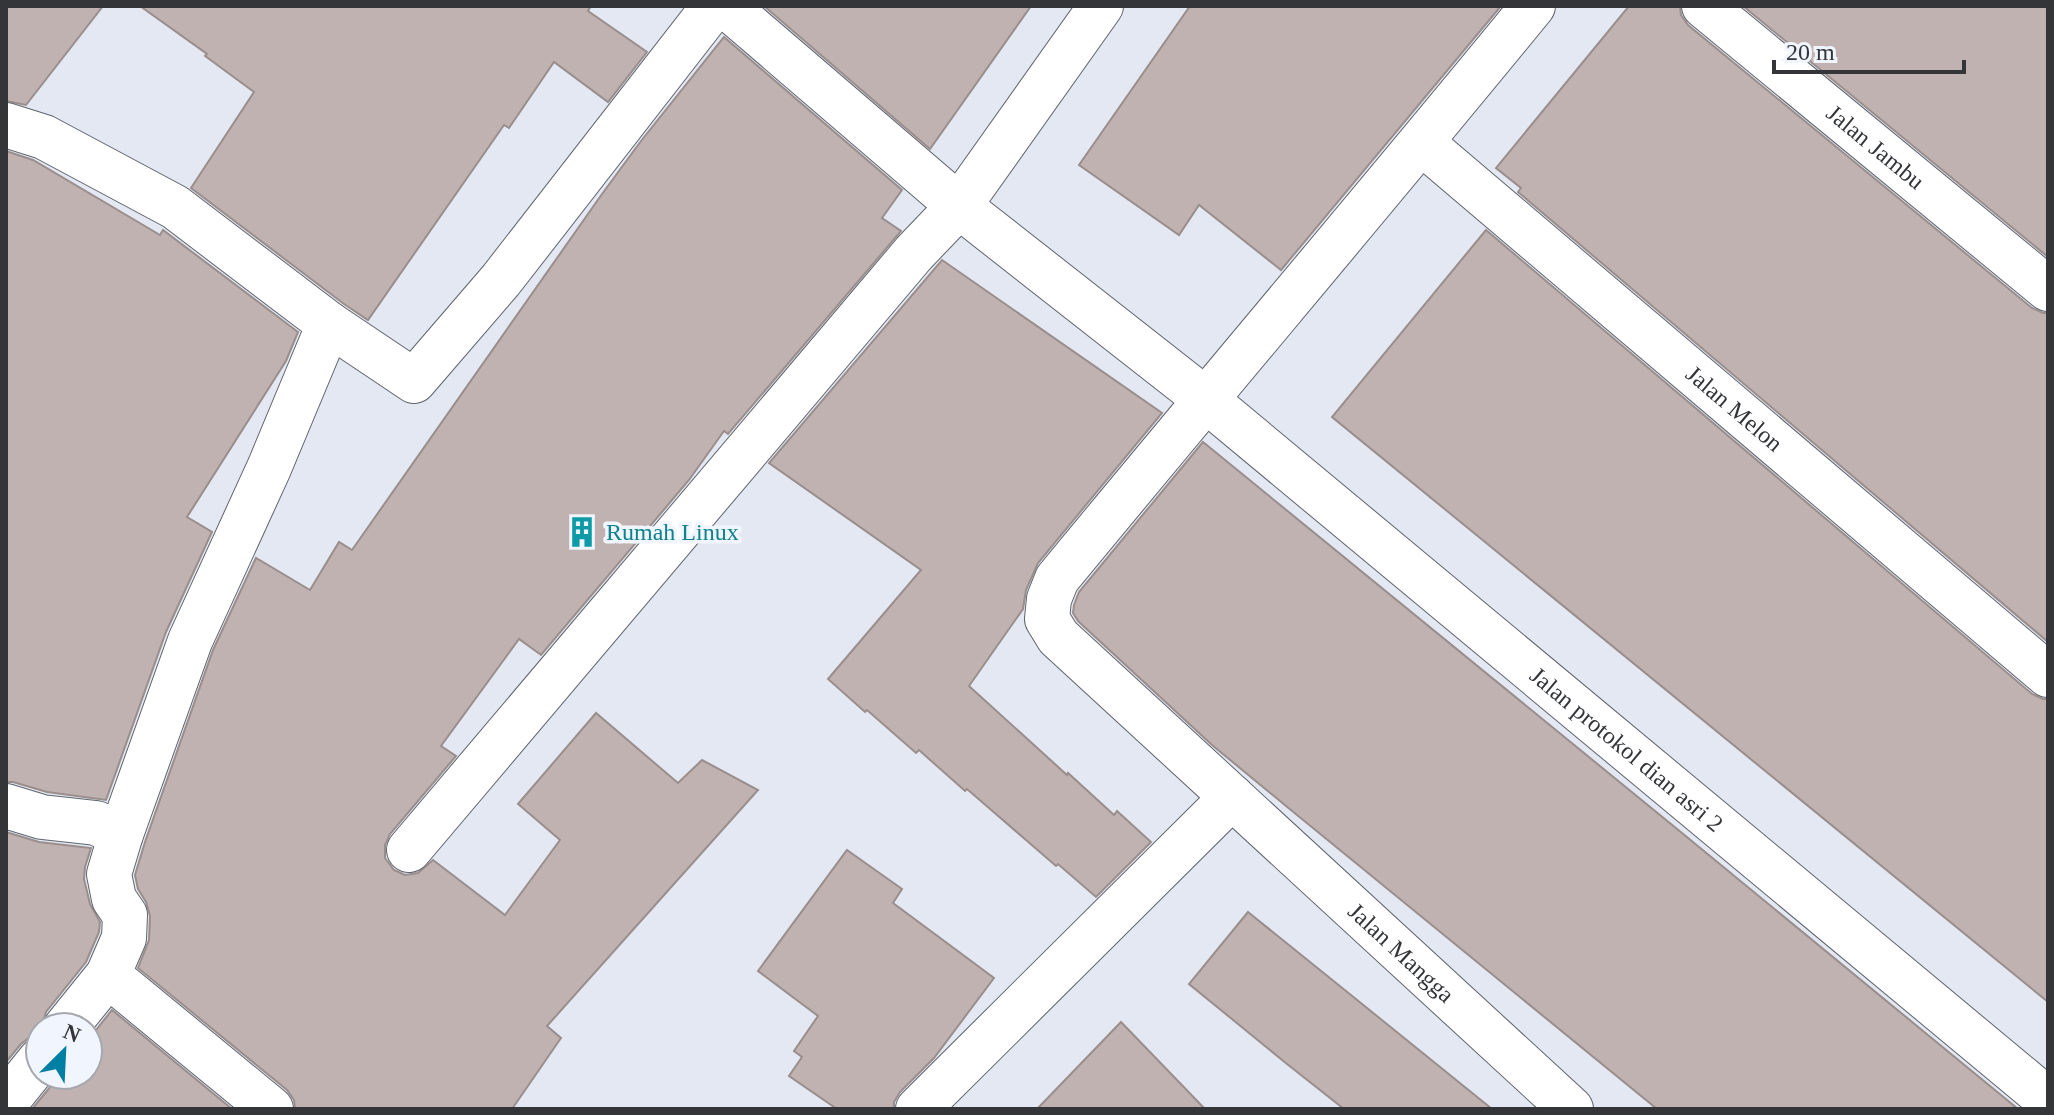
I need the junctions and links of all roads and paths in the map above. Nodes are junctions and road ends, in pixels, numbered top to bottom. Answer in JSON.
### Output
{"nodes":[{"id":1,"x":714,"y":6,"type":"edge"},
{"id":2,"x":726,"y":6,"type":"edge"},
{"id":3,"x":1101,"y":6,"type":"edge"},
{"id":4,"x":1533,"y":6,"type":"edge"},
{"id":5,"x":1704,"y":6,"type":"edge"},
{"id":6,"x":6,"y":125,"type":"edge"},
{"id":7,"x":1422,"y":143,"type":"junction"},
{"id":8,"x":959,"y":206,"type":"junction"},
{"id":9,"x":2048,"y":289,"type":"edge"},
{"id":10,"x":329,"y":324,"type":"junction"},
{"id":11,"x":1205,"y":399,"type":"junction"},
{"id":12,"x":2048,"y":675,"type":"edge"},
{"id":13,"x":1232,"y":797,"type":"junction"},
{"id":14,"x":6,"y":806,"type":"edge"},
{"id":15,"x":121,"y":834,"type":"junction"},
{"id":16,"x":409,"y":850,"type":"dead end"},
{"id":17,"x":108,"y":975,"type":"junction"},
{"id":18,"x":79,"y":1011,"type":"edge"},
{"id":19,"x":24,"y":1080,"type":"edge"},
{"id":20,"x":2048,"y":1100,"type":"edge"},
{"id":21,"x":6,"y":1102,"type":"edge"},
{"id":22,"x":271,"y":1109,"type":"edge"},
{"id":23,"x":918,"y":1109,"type":"edge"},
{"id":24,"x":1571,"y":1109,"type":"edge"}],
"edges":[{"from":1,"to":10,"type":"street"},
{"from":2,"to":8,"type":"street","name":"Jalan protokol dian asri 2"},
{"from":3,"to":8,"type":"street"},
{"from":4,"to":7,"type":"street"},
{"from":5,"to":9,"type":"street","name":"Jalan Jambu"},
{"from":6,"to":10,"type":"street"},
{"from":7,"to":11,"type":"street"},
{"from":7,"to":12,"type":"street","name":"Jalan Melon"},
{"from":8,"to":11,"type":"street","name":"Jalan protokol dian asri 2"},
{"from":8,"to":16,"type":"street"},
{"from":10,"to":15,"type":"street"},
{"from":11,"to":13,"type":"street","name":"Jalan Mangga"},
{"from":11,"to":20,"type":"street","name":"Jalan protokol dian asri 2"},
{"from":13,"to":23,"type":"street"},
{"from":13,"to":24,"type":"street","name":"Jalan Mangga"},
{"from":14,"to":15,"type":"street"},
{"from":15,"to":17,"type":"street"},
{"from":17,"to":18,"type":"street"},
{"from":17,"to":22,"type":"street"},
{"from":19,"to":21,"type":"street"}]}
